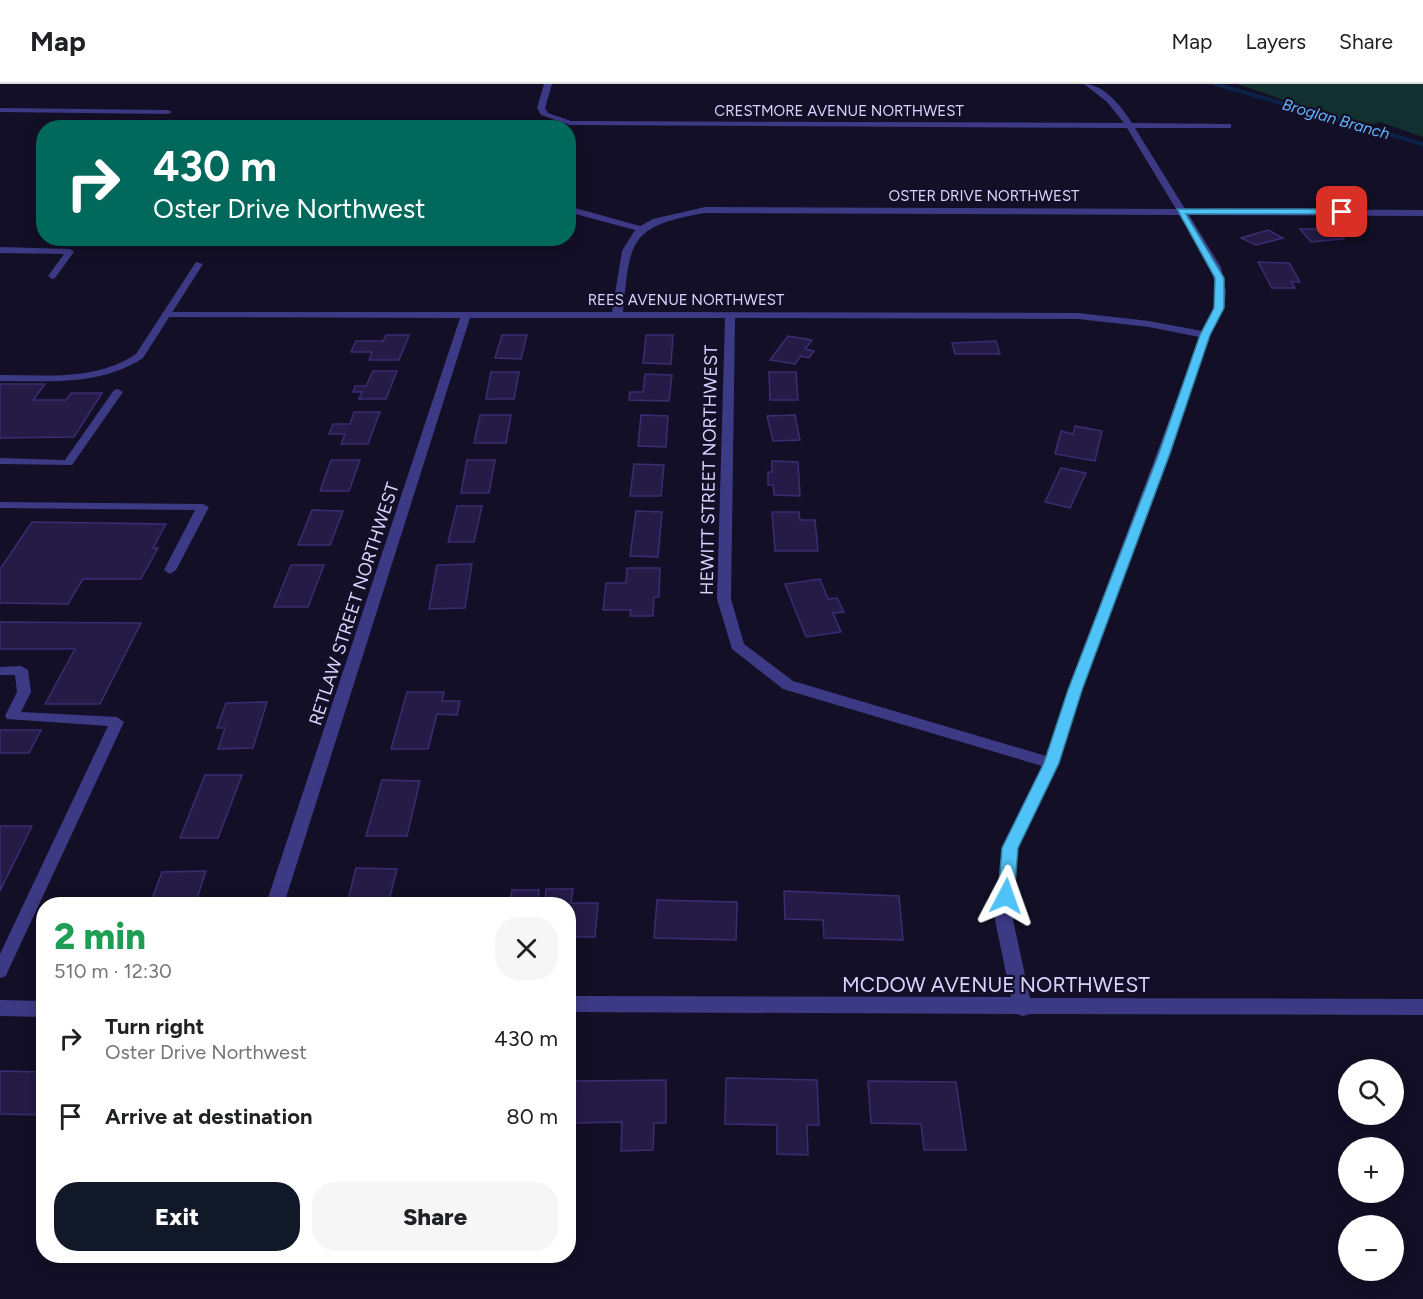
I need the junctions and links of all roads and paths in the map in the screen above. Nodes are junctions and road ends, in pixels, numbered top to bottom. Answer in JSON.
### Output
{"nodes":[{"id":1,"x":548,"y":84,"type":"edge"},
{"id":2,"x":1088,"y":84,"type":"edge"},
{"id":3,"x":0,"y":110,"type":"edge"},
{"id":4,"x":168,"y":112,"type":"dead end"},
{"id":5,"x":560,"y":120,"type":"edge"},
{"id":6,"x":576,"y":123,"type":"edge"},
{"id":7,"x":1129,"y":125,"type":"junction"},
{"id":8,"x":1228,"y":126,"type":"dead end"},
{"id":9,"x":576,"y":211,"type":"edge"},
{"id":10,"x":1180,"y":211,"type":"junction"},
{"id":11,"x":1423,"y":213,"type":"edge"},
{"id":12,"x":641,"y":229,"type":"junction"},
{"id":13,"x":0,"y":250,"type":"edge"},
{"id":14,"x":199,"y":264,"type":"dead end"},
{"id":15,"x":52,"y":276,"type":"dead end"},
{"id":16,"x":166,"y":314,"type":"junction"},
{"id":17,"x":466,"y":315,"type":"junction"},
{"id":18,"x":617,"y":315,"type":"junction"},
{"id":19,"x":730,"y":315,"type":"junction"},
{"id":20,"x":1205,"y":335,"type":"junction"},
{"id":21,"x":0,"y":378,"type":"edge"},
{"id":22,"x":118,"y":392,"type":"dead end"},
{"id":23,"x":0,"y":461,"type":"edge"},
{"id":24,"x":2,"y":508,"type":"edge"},
{"id":25,"x":170,"y":570,"type":"dead end"},
{"id":26,"x":0,"y":671,"type":"edge"},
{"id":27,"x":1051,"y":763,"type":"junction"},
{"id":28,"x":277,"y":897,"type":"edge"},
{"id":29,"x":0,"y":971,"type":"edge"},
{"id":30,"x":576,"y":1004,"type":"edge"},
{"id":31,"x":1423,"y":1007,"type":"edge"},
{"id":32,"x":0,"y":1008,"type":"edge"},
{"id":33,"x":1023,"y":1008,"type":"junction"},
{"id":34,"x":36,"y":1009,"type":"edge"}],
"edges":[{"from":1,"to":5,"type":"street","name":"CRESTMORE AVENUE NORTHWEST"},
{"from":2,"to":7,"type":"street"},
{"from":3,"to":4,"type":"lane"},
{"from":6,"to":7,"type":"street","name":"CRESTMORE AVENUE NORTHWEST"},
{"from":7,"to":8,"type":"street","name":"CRESTMORE AVENUE NORTHWEST"},
{"from":7,"to":10,"type":"street"},
{"from":9,"to":12,"type":"street"},
{"from":10,"to":11,"type":"street","name":"OSTER DRIVE NORTHWEST"},
{"from":10,"to":12,"type":"street","name":"OSTER DRIVE NORTHWEST"},
{"from":10,"to":20,"type":"street"},
{"from":12,"to":18,"type":"street"},
{"from":13,"to":15,"type":"lane"},
{"from":14,"to":16,"type":"lane"},
{"from":16,"to":17,"type":"street","name":"REES AVENUE NORTHWEST"},
{"from":16,"to":21,"type":"lane"},
{"from":17,"to":18,"type":"street","name":"REES AVENUE NORTHWEST"},
{"from":17,"to":28,"type":"street","name":"RETLAW STREET NORTHWEST"},
{"from":18,"to":19,"type":"street","name":"REES AVENUE NORTHWEST"},
{"from":19,"to":20,"type":"street","name":"REES AVENUE NORTHWEST"},
{"from":19,"to":27,"type":"street","name":"HEWITT STREET NORTHWEST"},
{"from":20,"to":27,"type":"street"},
{"from":22,"to":23,"type":"lane"},
{"from":24,"to":25,"type":"lane"},
{"from":26,"to":29,"type":"lane"},
{"from":27,"to":33,"type":"street"},
{"from":30,"to":33,"type":"street","name":"MCDOW AVENUE NORTHWEST"},
{"from":31,"to":33,"type":"street","name":"MCDOW AVENUE NORTHWEST"},
{"from":32,"to":34,"type":"street"}]}
